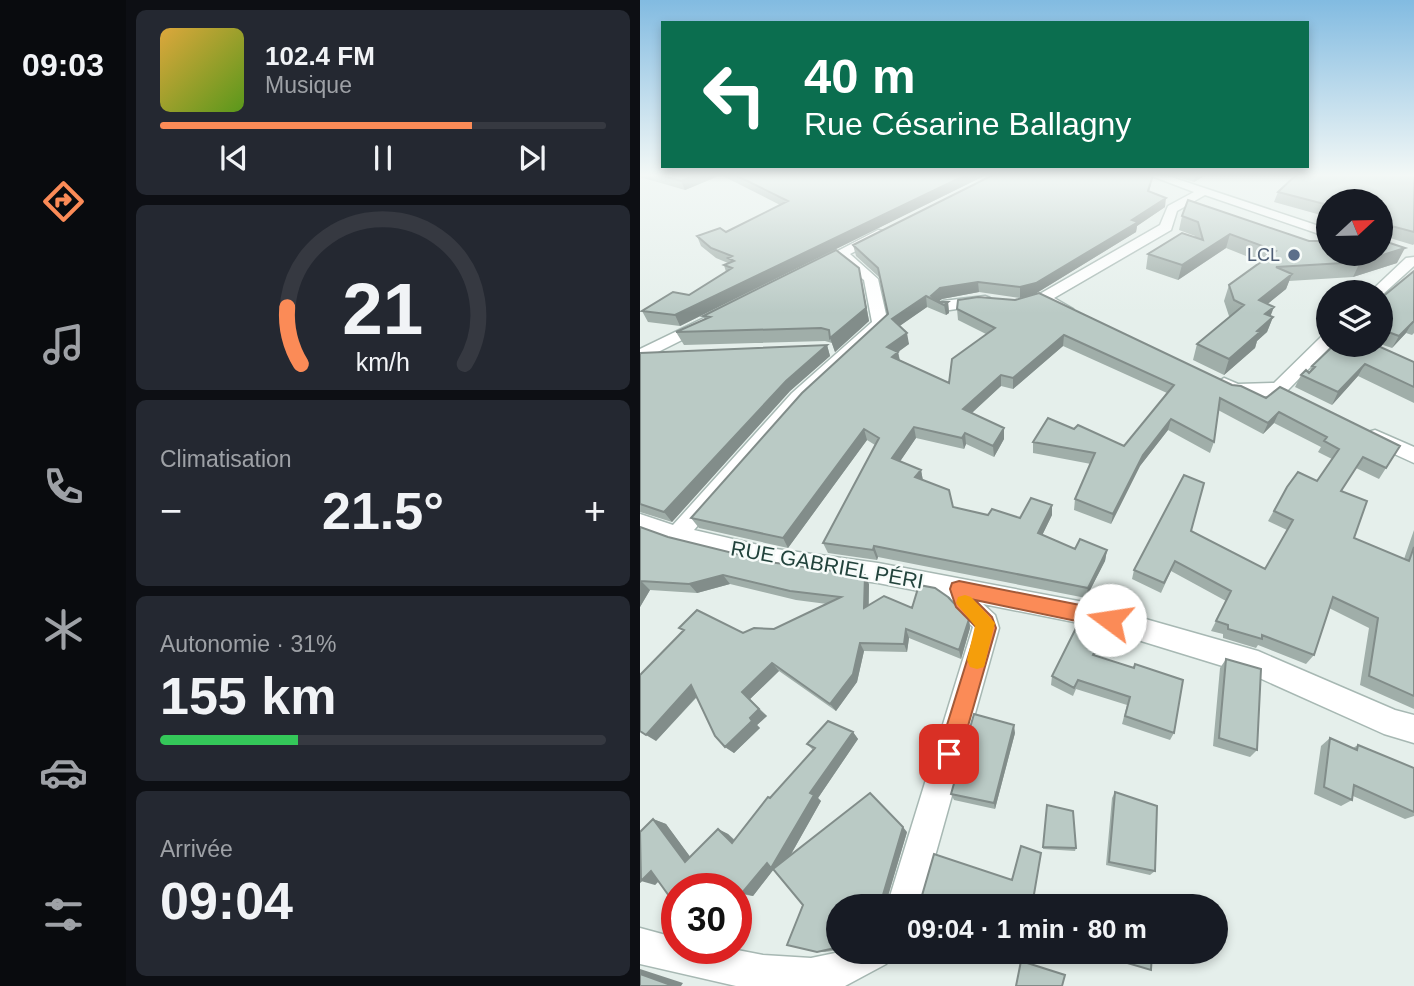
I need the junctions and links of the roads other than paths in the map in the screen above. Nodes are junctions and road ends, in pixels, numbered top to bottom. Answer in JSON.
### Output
{"nodes":[{"id":1,"x":1168,"y":221,"type":"edge"},
{"id":2,"x":1293,"y":221,"type":"edge"},
{"id":3,"x":897,"y":224,"type":"edge"},
{"id":4,"x":1316,"y":229,"type":"edge"},
{"id":5,"x":840,"y":253,"type":"junction"},
{"id":6,"x":1393,"y":255,"type":"edge"},
{"id":7,"x":1412,"y":261,"type":"edge"},
{"id":8,"x":803,"y":272,"type":"edge"},
{"id":9,"x":1391,"y":280,"type":"edge"},
{"id":10,"x":1003,"y":302,"type":"edge"},
{"id":11,"x":943,"y":306,"type":"edge"},
{"id":12,"x":718,"y":316,"type":"edge"},
{"id":13,"x":1080,"y":316,"type":"edge"},
{"id":14,"x":686,"y":353,"type":"edge"},
{"id":15,"x":1316,"y":354,"type":"edge"},
{"id":16,"x":642,"y":355,"type":"edge"},
{"id":17,"x":1211,"y":379,"type":"edge"},
{"id":18,"x":1352,"y":426,"type":"edge"},
{"id":19,"x":1414,"y":456,"type":"edge"},
{"id":20,"x":640,"y":523,"type":"edge"},
{"id":21,"x":677,"y":535,"type":"junction"},
{"id":22,"x":959,"y":589,"type":"junction"},
{"id":23,"x":1414,"y":729,"type":"edge"},
{"id":24,"x":908,"y":894,"type":"edge"},
{"id":25,"x":640,"y":946,"type":"edge"},
{"id":26,"x":854,"y":964,"type":"edge"}],
"edges":[{"from":1,"to":13,"type":"street"},
{"from":2,"to":4,"type":"street"},
{"from":3,"to":5,"type":"street"},
{"from":5,"to":8,"type":"street"},
{"from":5,"to":21,"type":"street"},
{"from":6,"to":7,"type":"street"},
{"from":7,"to":9,"type":"street"},
{"from":10,"to":11,"type":"street"},
{"from":12,"to":16,"type":"street"},
{"from":14,"to":16,"type":"street"},
{"from":15,"to":17,"type":"street"},
{"from":18,"to":19,"type":"street"},
{"from":20,"to":21,"type":"street","name":"RUE GABRIEL PÉRI"},
{"from":21,"to":22,"type":"street","name":"RUE GABRIEL PÉRI"},
{"from":22,"to":23,"type":"street","name":"RUE GABRIEL PÉRI"},
{"from":22,"to":24,"type":"street"},
{"from":25,"to":26,"type":"street"}]}
